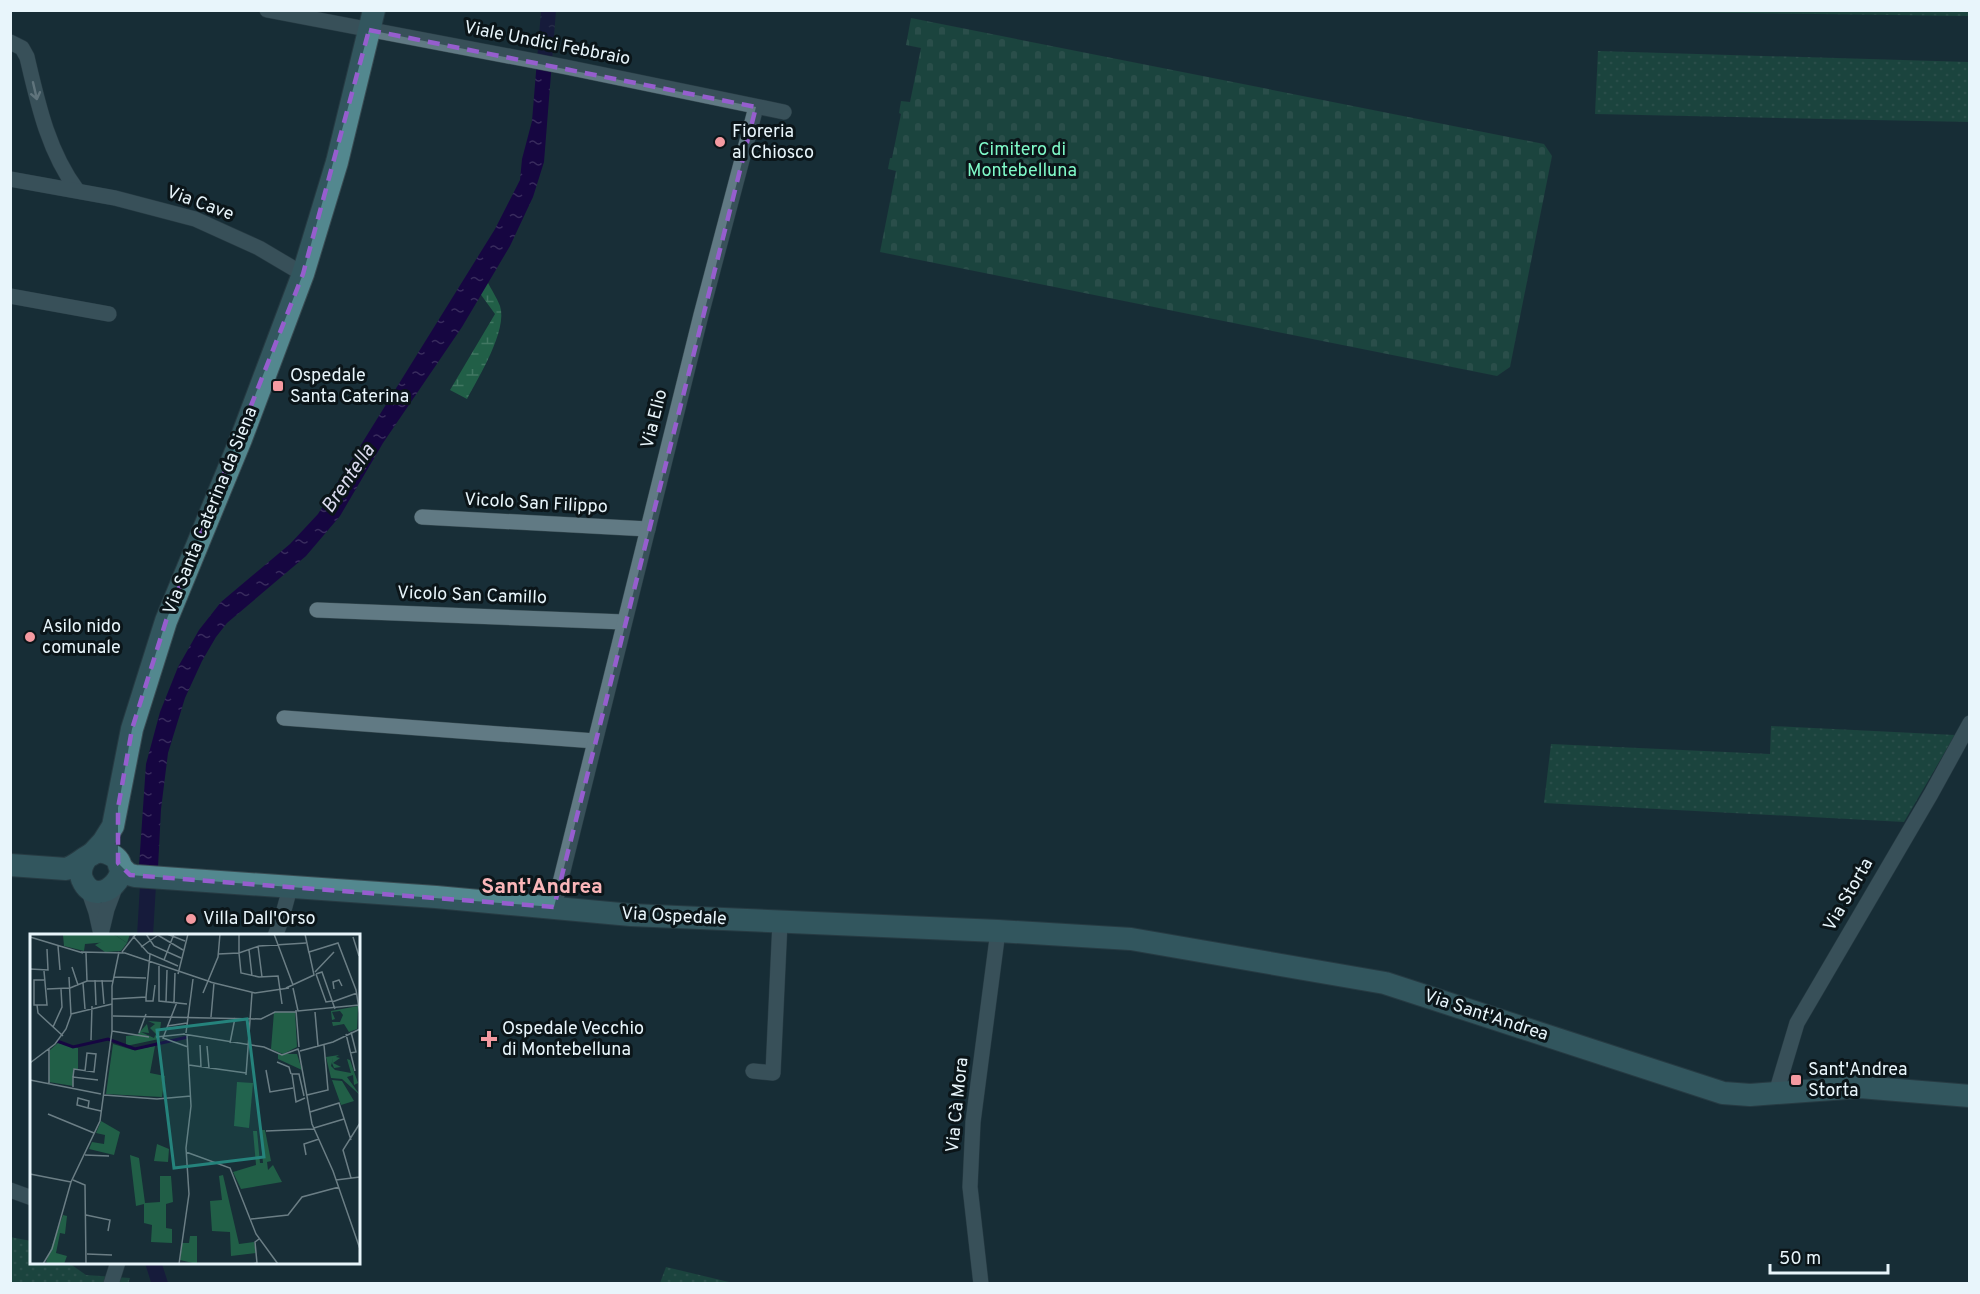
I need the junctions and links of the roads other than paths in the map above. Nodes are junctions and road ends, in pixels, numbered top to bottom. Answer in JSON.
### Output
{"nodes":[{"id":1,"x":267,"y":10,"type":"edge"},
{"id":2,"x":372,"y":20,"type":"edge"},
{"id":3,"x":10,"y":42,"type":"edge"},
{"id":4,"x":756,"y":106,"type":"junction"},
{"id":5,"x":784,"y":112,"type":"dead end"},
{"id":6,"x":10,"y":179,"type":"edge"},
{"id":7,"x":77,"y":190,"type":"junction"},
{"id":8,"x":303,"y":274,"type":"junction"},
{"id":9,"x":10,"y":296,"type":"edge"},
{"id":10,"x":109,"y":314,"type":"dead end"},
{"id":11,"x":422,"y":518,"type":"dead end"},
{"id":12,"x":648,"y":529,"type":"junction"},
{"id":13,"x":317,"y":610,"type":"dead end"},
{"id":14,"x":624,"y":622,"type":"junction"},
{"id":15,"x":284,"y":718,"type":"dead end"},
{"id":16,"x":1970,"y":723,"type":"edge"},
{"id":17,"x":595,"y":741,"type":"junction"},
{"id":18,"x":118,"y":808,"type":"junction"},
{"id":19,"x":89,"y":856,"type":"junction"},
{"id":20,"x":10,"y":865,"type":"edge"},
{"id":21,"x":53,"y":869,"type":"junction"},
{"id":22,"x":127,"y":875,"type":"junction"},
{"id":23,"x":86,"y":885,"type":"junction"},
{"id":24,"x":290,"y":888,"type":"junction"},
{"id":25,"x":554,"y":907,"type":"junction"},
{"id":26,"x":780,"y":922,"type":"junction"},
{"id":27,"x":998,"y":930,"type":"junction"},
{"id":28,"x":100,"y":934,"type":"edge"},
{"id":29,"x":100,"y":934,"type":"edge"},
{"id":30,"x":276,"y":934,"type":"edge"},
{"id":31,"x":753,"y":1071,"type":"dead end"},
{"id":32,"x":1776,"y":1093,"type":"junction"},
{"id":33,"x":1970,"y":1095,"type":"edge"},
{"id":34,"x":10,"y":1190,"type":"edge"},
{"id":35,"x":30,"y":1197,"type":"edge"},
{"id":36,"x":118,"y":1264,"type":"edge"},
{"id":37,"x":111,"y":1284,"type":"edge"},
{"id":38,"x":981,"y":1284,"type":"edge"}],
"edges":[{"from":1,"to":2,"type":"street","name":"Viale Undici Febbraio"},
{"from":2,"to":4,"type":"street","name":"Viale Undici Febbraio"},
{"from":2,"to":8,"type":"street","name":"Via Santa Caterina da Siena"},
{"from":3,"to":7,"type":"street","one_way":true},
{"from":4,"to":5,"type":"street","name":"Viale Undici Febbraio"},
{"from":4,"to":12,"type":"street","name":"Via Elio"},
{"from":6,"to":7,"type":"street","name":"Via Cave"},
{"from":7,"to":8,"type":"street","name":"Via Cave"},
{"from":8,"to":18,"type":"street","name":"Via Santa Caterina da Siena"},
{"from":9,"to":10,"type":"street"},
{"from":11,"to":12,"type":"street","name":"Vicolo San Filippo"},
{"from":12,"to":14,"type":"street","name":"Via Elio"},
{"from":13,"to":14,"type":"street","name":"Vicolo San Camillo"},
{"from":14,"to":17,"type":"street","name":"Via Elio"},
{"from":15,"to":17,"type":"street"},
{"from":16,"to":32,"type":"street","name":"Via Storta"},
{"from":17,"to":25,"type":"street","name":"Via Elio"},
{"from":18,"to":19,"type":"street","name":"Via Santa Caterina da Siena"},
{"from":18,"to":22,"type":"street","name":"Via Santa Caterina da Siena"},
{"from":19,"to":21,"type":"street"},
{"from":19,"to":22,"type":"street"},
{"from":19,"to":23,"type":"street"},
{"from":20,"to":21,"type":"street"},
{"from":21,"to":23,"type":"street"},
{"from":22,"to":23,"type":"street"},
{"from":22,"to":24,"type":"street","name":"Via Ospedale"},
{"from":22,"to":28,"type":"street"},
{"from":23,"to":29,"type":"street"},
{"from":24,"to":25,"type":"street","name":"Via Ospedale"},
{"from":24,"to":30,"type":"street"},
{"from":25,"to":26,"type":"street","name":"Via Ospedale"},
{"from":26,"to":27,"type":"street","name":"Via Ospedale"},
{"from":26,"to":31,"type":"street"},
{"from":27,"to":32,"type":"street","name":"Via Sant'Andrea"},
{"from":27,"to":38,"type":"street","name":"Via Cà Mora"},
{"from":32,"to":33,"type":"street","name":"Via Sant'Andrea"},
{"from":34,"to":35,"type":"street"},
{"from":36,"to":37,"type":"street"}]}
